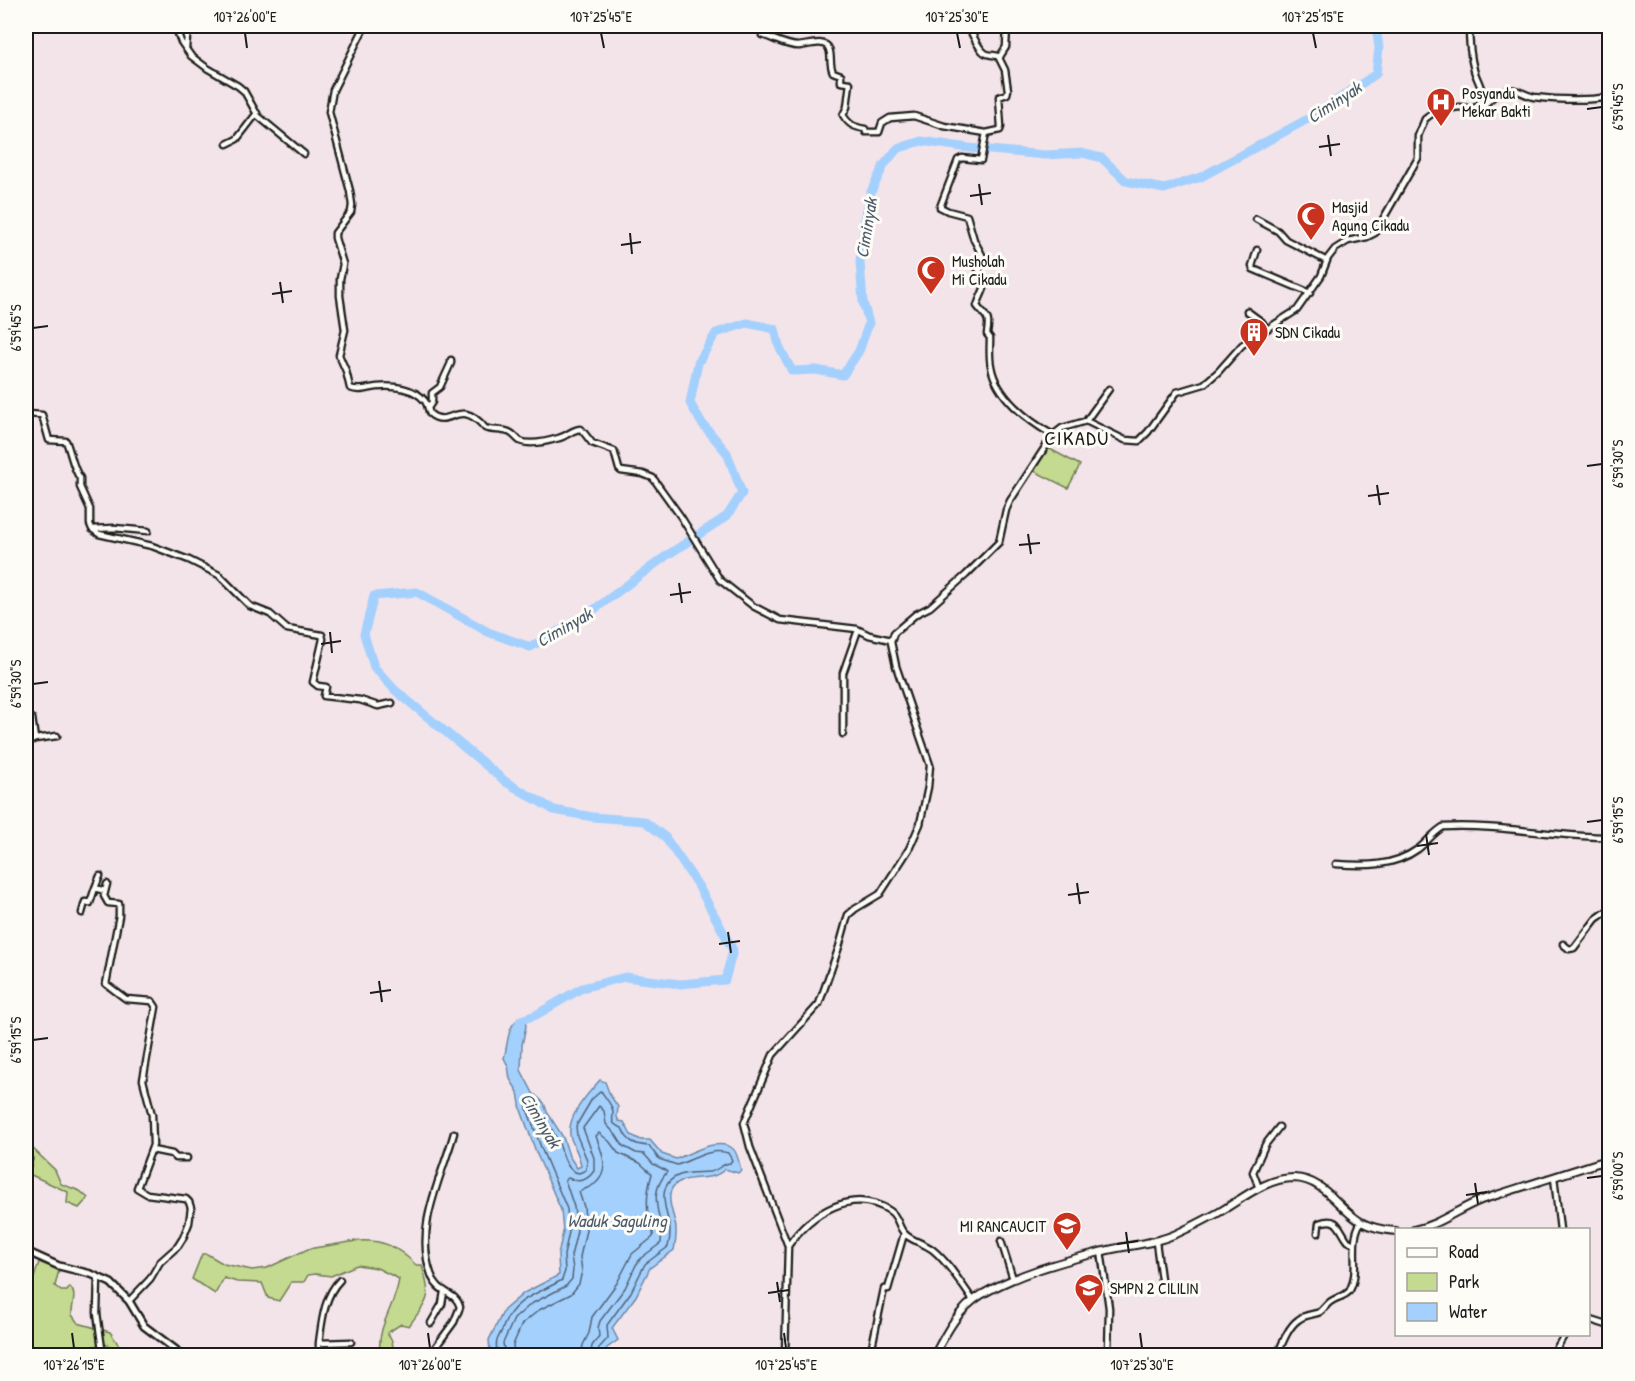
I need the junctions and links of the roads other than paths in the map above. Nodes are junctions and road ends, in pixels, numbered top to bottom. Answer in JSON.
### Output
{"nodes":[{"id":1,"x":175,"y":26,"type":"edge"},
{"id":2,"x":188,"y":26,"type":"edge"},
{"id":3,"x":365,"y":26,"type":"edge"},
{"id":4,"x":763,"y":26,"type":"edge"},
{"id":5,"x":967,"y":26,"type":"edge"},
{"id":6,"x":1006,"y":26,"type":"edge"},
{"id":7,"x":1470,"y":26,"type":"edge"},
{"id":8,"x":186,"y":48,"type":"junction"},
{"id":9,"x":1000,"y":57,"type":"junction"},
{"id":10,"x":1610,"y":97,"type":"edge"},
{"id":11,"x":1467,"y":110,"type":"junction"},
{"id":12,"x":259,"y":116,"type":"junction"},
{"id":13,"x":986,"y":133,"type":"junction"},
{"id":14,"x":227,"y":144,"type":"dead end"},
{"id":15,"x":304,"y":154,"type":"dead end"},
{"id":16,"x":1256,"y":219,"type":"dead end"},
{"id":17,"x":1257,"y":250,"type":"dead end"},
{"id":18,"x":1327,"y":261,"type":"junction"},
{"id":19,"x":1310,"y":293,"type":"junction"},
{"id":20,"x":1247,"y":311,"type":"dead end"},
{"id":21,"x":1266,"y":328,"type":"junction"},
{"id":22,"x":451,"y":360,"type":"dead end"},
{"id":23,"x":1109,"y":389,"type":"dead end"},
{"id":24,"x":26,"y":404,"type":"edge"},
{"id":25,"x":428,"y":408,"type":"junction"},
{"id":26,"x":1086,"y":421,"type":"junction"},
{"id":27,"x":1053,"y":435,"type":"junction"},
{"id":28,"x":92,"y":529,"type":"junction"},
{"id":29,"x":148,"y":531,"type":"dead end"},
{"id":30,"x":858,"y":630,"type":"junction"},
{"id":31,"x":891,"y":640,"type":"junction"},
{"id":32,"x":392,"y":703,"type":"dead end"},
{"id":33,"x":26,"y":720,"type":"edge"},
{"id":34,"x":843,"y":734,"type":"dead end"},
{"id":35,"x":57,"y":736,"type":"dead end"},
{"id":36,"x":35,"y":739,"type":"junction"},
{"id":37,"x":26,"y":744,"type":"edge"},
{"id":38,"x":26,"y":753,"type":"edge"},
{"id":39,"x":1610,"y":837,"type":"edge"},
{"id":40,"x":1336,"y":864,"type":"dead end"},
{"id":41,"x":100,"y":876,"type":"dead end"},
{"id":42,"x":107,"y":884,"type":"dead end"},
{"id":43,"x":95,"y":888,"type":"junction"},
{"id":44,"x":105,"y":891,"type":"junction"},
{"id":45,"x":1610,"y":909,"type":"edge"},
{"id":46,"x":82,"y":913,"type":"dead end"},
{"id":47,"x":1563,"y":944,"type":"dead end"},
{"id":48,"x":1279,"y":1127,"type":"dead end"},
{"id":49,"x":454,"y":1133,"type":"dead end"},
{"id":50,"x":152,"y":1150,"type":"junction"},
{"id":51,"x":187,"y":1158,"type":"dead end"},
{"id":52,"x":29,"y":1159,"type":"dead end"},
{"id":53,"x":1610,"y":1159,"type":"edge"},
{"id":54,"x":26,"y":1171,"type":"edge"},
{"id":55,"x":1554,"y":1177,"type":"junction"},
{"id":56,"x":1258,"y":1188,"type":"junction"},
{"id":57,"x":1361,"y":1222,"type":"junction"},
{"id":58,"x":1419,"y":1228,"type":"edge"},
{"id":59,"x":1560,"y":1228,"type":"edge"},
{"id":60,"x":1395,"y":1231,"type":"edge"},
{"id":61,"x":1318,"y":1233,"type":"dead end"},
{"id":62,"x":904,"y":1234,"type":"junction"},
{"id":63,"x":1001,"y":1241,"type":"dead end"},
{"id":64,"x":1156,"y":1242,"type":"junction"},
{"id":65,"x":1354,"y":1244,"type":"junction"},
{"id":66,"x":788,"y":1246,"type":"junction"},
{"id":67,"x":26,"y":1251,"type":"edge"},
{"id":68,"x":1101,"y":1251,"type":"junction"},
{"id":69,"x":98,"y":1277,"type":"junction"},
{"id":70,"x":1012,"y":1279,"type":"junction"},
{"id":71,"x":1161,"y":1279,"type":"dead end"},
{"id":72,"x":340,"y":1280,"type":"dead end"},
{"id":73,"x":444,"y":1292,"type":"junction"},
{"id":74,"x":973,"y":1300,"type":"junction"},
{"id":75,"x":129,"y":1301,"type":"junction"},
{"id":76,"x":1590,"y":1320,"type":"edge"},
{"id":77,"x":431,"y":1323,"type":"dead end"},
{"id":78,"x":1610,"y":1326,"type":"edge"},
{"id":79,"x":1564,"y":1336,"type":"edge"},
{"id":80,"x":351,"y":1342,"type":"dead end"},
{"id":81,"x":319,"y":1343,"type":"junction"},
{"id":82,"x":103,"y":1356,"type":"edge"},
{"id":83,"x":178,"y":1356,"type":"edge"},
{"id":84,"x":319,"y":1356,"type":"edge"},
{"id":85,"x":429,"y":1356,"type":"edge"},
{"id":86,"x":785,"y":1356,"type":"edge"},
{"id":87,"x":870,"y":1356,"type":"edge"},
{"id":88,"x":934,"y":1356,"type":"edge"},
{"id":89,"x":1107,"y":1356,"type":"edge"},
{"id":90,"x":1277,"y":1356,"type":"edge"},
{"id":91,"x":1552,"y":1356,"type":"edge"}],
"edges":[{"from":1,"to":8,"type":"street"},
{"from":2,"to":8,"type":"street"},
{"from":3,"to":25,"type":"street"},
{"from":4,"to":13,"type":"street"},
{"from":5,"to":9,"type":"street"},
{"from":6,"to":9,"type":"street"},
{"from":7,"to":11,"type":"street"},
{"from":8,"to":12,"type":"street"},
{"from":9,"to":13,"type":"street"},
{"from":10,"to":11,"type":"street"},
{"from":11,"to":18,"type":"street"},
{"from":12,"to":14,"type":"street"},
{"from":12,"to":15,"type":"street"},
{"from":13,"to":27,"type":"street"},
{"from":16,"to":18,"type":"street"},
{"from":17,"to":19,"type":"street"},
{"from":18,"to":19,"type":"street"},
{"from":19,"to":21,"type":"street"},
{"from":20,"to":21,"type":"street"},
{"from":21,"to":26,"type":"street"},
{"from":22,"to":25,"type":"street"},
{"from":23,"to":26,"type":"street"},
{"from":24,"to":28,"type":"street"},
{"from":25,"to":30,"type":"street"},
{"from":26,"to":27,"type":"street"},
{"from":27,"to":31,"type":"street"},
{"from":28,"to":29,"type":"street"},
{"from":28,"to":32,"type":"street"},
{"from":30,"to":31,"type":"street"},
{"from":30,"to":34,"type":"street"},
{"from":31,"to":66,"type":"street"},
{"from":33,"to":36,"type":"street"},
{"from":35,"to":36,"type":"street"},
{"from":36,"to":37,"type":"street"},
{"from":37,"to":38,"type":"street"},
{"from":39,"to":40,"type":"street"},
{"from":41,"to":43,"type":"street"},
{"from":42,"to":44,"type":"street"},
{"from":43,"to":44,"type":"street"},
{"from":43,"to":46,"type":"street"},
{"from":44,"to":50,"type":"street"},
{"from":45,"to":47,"type":"street"},
{"from":48,"to":56,"type":"street"},
{"from":49,"to":73,"type":"street"},
{"from":50,"to":51,"type":"street"},
{"from":50,"to":75,"type":"street"},
{"from":52,"to":54,"type":"street"},
{"from":53,"to":55,"type":"main road"},
{"from":55,"to":58,"type":"main road"},
{"from":55,"to":59,"type":"street"},
{"from":56,"to":57,"type":"main road"},
{"from":56,"to":64,"type":"main road"},
{"from":57,"to":60,"type":"main road"},
{"from":57,"to":65,"type":"street"},
{"from":61,"to":65,"type":"street"},
{"from":62,"to":66,"type":"street"},
{"from":62,"to":74,"type":"street"},
{"from":62,"to":87,"type":"street"},
{"from":63,"to":70,"type":"street"},
{"from":64,"to":68,"type":"main road"},
{"from":64,"to":71,"type":"street"},
{"from":65,"to":90,"type":"street"},
{"from":66,"to":86,"type":"street"},
{"from":67,"to":69,"type":"street"},
{"from":68,"to":70,"type":"main road"},
{"from":68,"to":89,"type":"street"},
{"from":69,"to":75,"type":"street"},
{"from":69,"to":82,"type":"street"},
{"from":70,"to":74,"type":"main road"},
{"from":72,"to":81,"type":"street"},
{"from":73,"to":77,"type":"street"},
{"from":73,"to":85,"type":"street"},
{"from":74,"to":88,"type":"main road"},
{"from":75,"to":83,"type":"street"},
{"from":76,"to":78,"type":"street"},
{"from":79,"to":91,"type":"street"},
{"from":80,"to":81,"type":"street"},
{"from":81,"to":84,"type":"street"}]}
